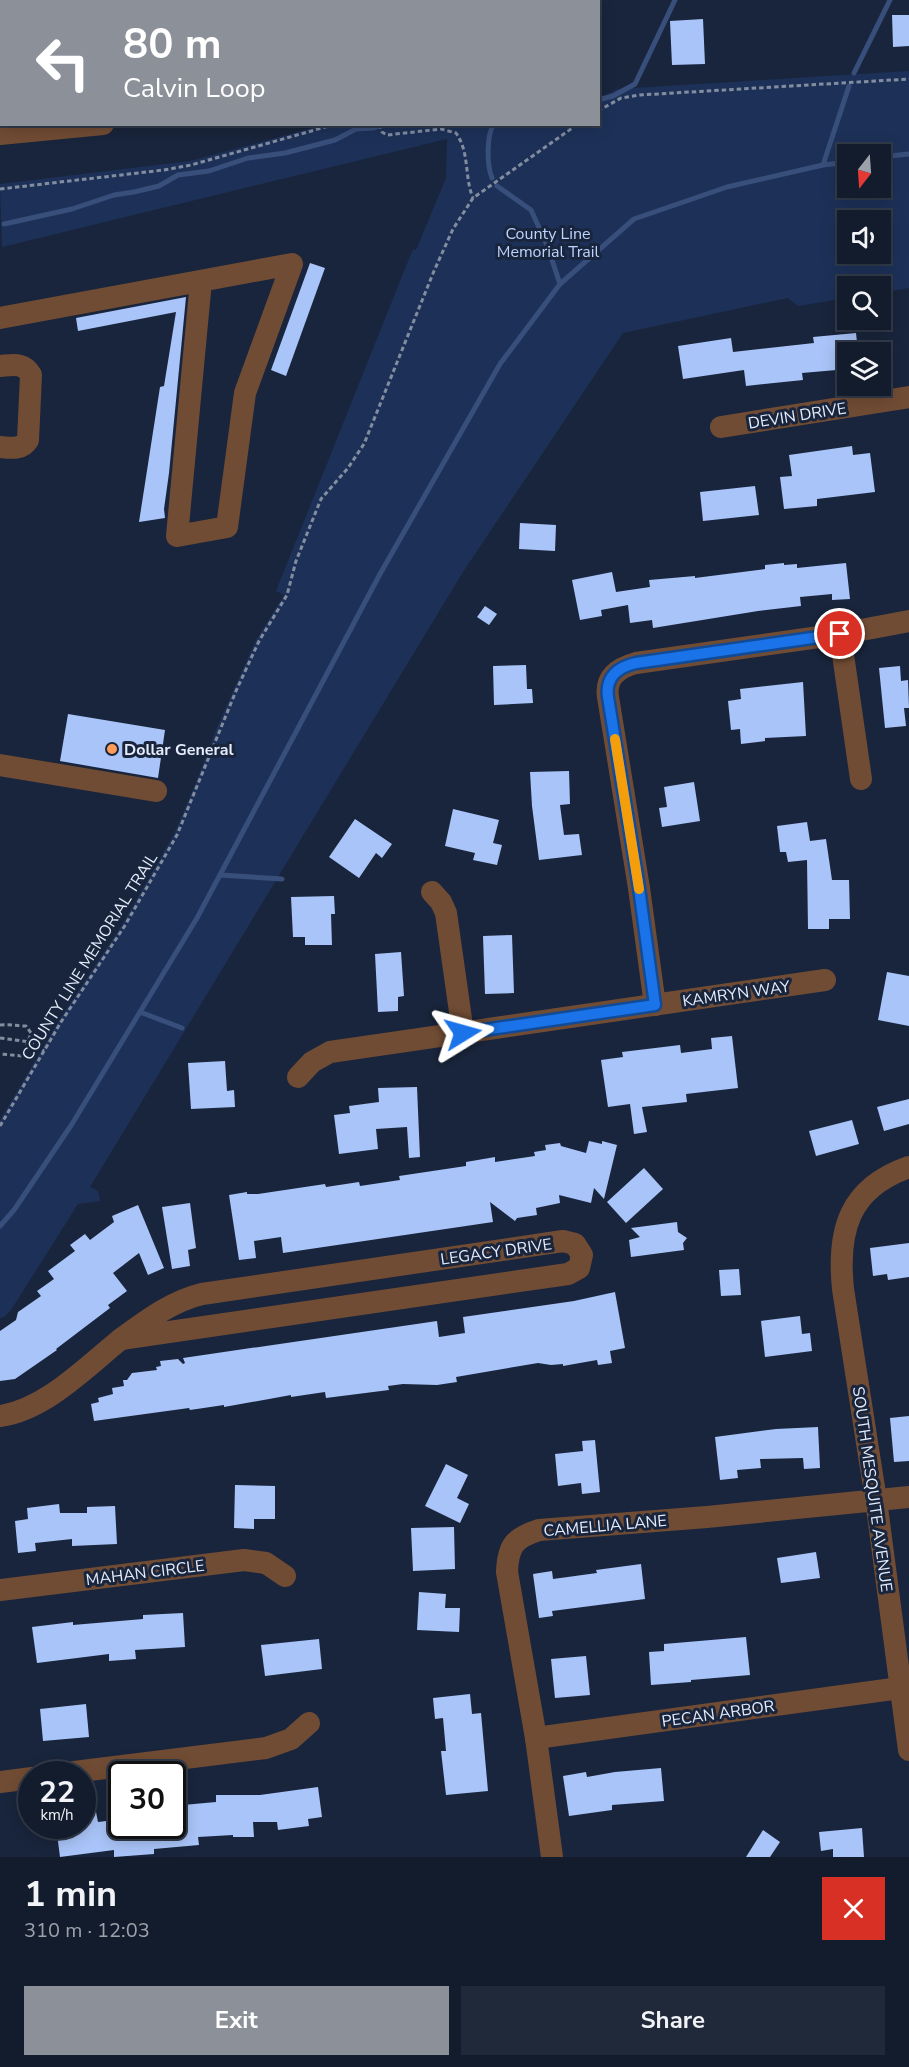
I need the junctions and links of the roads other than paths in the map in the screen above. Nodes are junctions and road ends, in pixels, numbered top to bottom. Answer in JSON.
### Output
{"nodes":[{"id":1,"x":82,"y":126,"type":"edge"},
{"id":2,"x":0,"y":134,"type":"edge"},
{"id":3,"x":201,"y":281,"type":"junction"},
{"id":4,"x":0,"y":318,"type":"edge"},
{"id":5,"x":0,"y":366,"type":"edge"},
{"id":6,"x":909,"y":397,"type":"edge"},
{"id":7,"x":721,"y":427,"type":"dead end"},
{"id":8,"x":0,"y":447,"type":"edge"},
{"id":9,"x":909,"y":621,"type":"edge"},
{"id":10,"x":840,"y":634,"type":"junction"},
{"id":11,"x":0,"y":765,"type":"edge"},
{"id":12,"x":861,"y":779,"type":"dead end"},
{"id":13,"x":156,"y":791,"type":"dead end"},
{"id":14,"x":432,"y":892,"type":"dead end"},
{"id":15,"x":825,"y":980,"type":"dead end"},
{"id":16,"x":655,"y":1005,"type":"junction"},
{"id":17,"x":463,"y":1033,"type":"junction"},
{"id":18,"x":298,"y":1077,"type":"dead end"},
{"id":19,"x":909,"y":1167,"type":"edge"},
{"id":20,"x":121,"y":1339,"type":"junction"},
{"id":21,"x":0,"y":1416,"type":"edge"},
{"id":22,"x":909,"y":1497,"type":"edge"},
{"id":23,"x":876,"y":1500,"type":"junction"},
{"id":24,"x":285,"y":1576,"type":"dead end"},
{"id":25,"x":0,"y":1590,"type":"edge"},
{"id":26,"x":900,"y":1688,"type":"junction"},
{"id":27,"x":309,"y":1723,"type":"dead end"},
{"id":28,"x":536,"y":1738,"type":"junction"},
{"id":29,"x":909,"y":1750,"type":"edge"},
{"id":30,"x":96,"y":1769,"type":"edge"},
{"id":31,"x":18,"y":1780,"type":"edge"},
{"id":32,"x":0,"y":1782,"type":"edge"},
{"id":33,"x":552,"y":1857,"type":"edge"}],
"edges":[{"from":1,"to":2,"type":"street"},
{"from":3,"to":3,"type":"street"},
{"from":3,"to":4,"type":"street"},
{"from":5,"to":8,"type":"street"},
{"from":6,"to":7,"type":"street","name":"DEVIN DRIVE"},
{"from":9,"to":10,"type":"street"},
{"from":10,"to":12,"type":"street"},
{"from":10,"to":16,"type":"street"},
{"from":11,"to":13,"type":"street"},
{"from":14,"to":17,"type":"street"},
{"from":15,"to":16,"type":"street","name":"KAMRYN WAY"},
{"from":16,"to":17,"type":"street","name":"KAMRYN WAY"},
{"from":17,"to":18,"type":"street","name":"KAMRYN WAY"},
{"from":19,"to":23,"type":"street","name":"SOUTH MESQUITE AVENUE"},
{"from":20,"to":20,"type":"street","name":"LEGACY DRIVE"},
{"from":20,"to":21,"type":"street","name":"LEGACY DRIVE"},
{"from":22,"to":23,"type":"street","name":"CAMELLIA LANE"},
{"from":23,"to":26,"type":"street","name":"SOUTH MESQUITE AVENUE"},
{"from":23,"to":28,"type":"street","name":"CAMELLIA LANE"},
{"from":24,"to":25,"type":"street","name":"MAHAN CIRCLE"},
{"from":26,"to":28,"type":"street","name":"PECAN ARBOR"},
{"from":26,"to":29,"type":"street","name":"SOUTH MESQUITE AVENUE"},
{"from":27,"to":30,"type":"street"},
{"from":28,"to":33,"type":"street","name":"CAMELLIA LANE"},
{"from":31,"to":32,"type":"street"}]}
